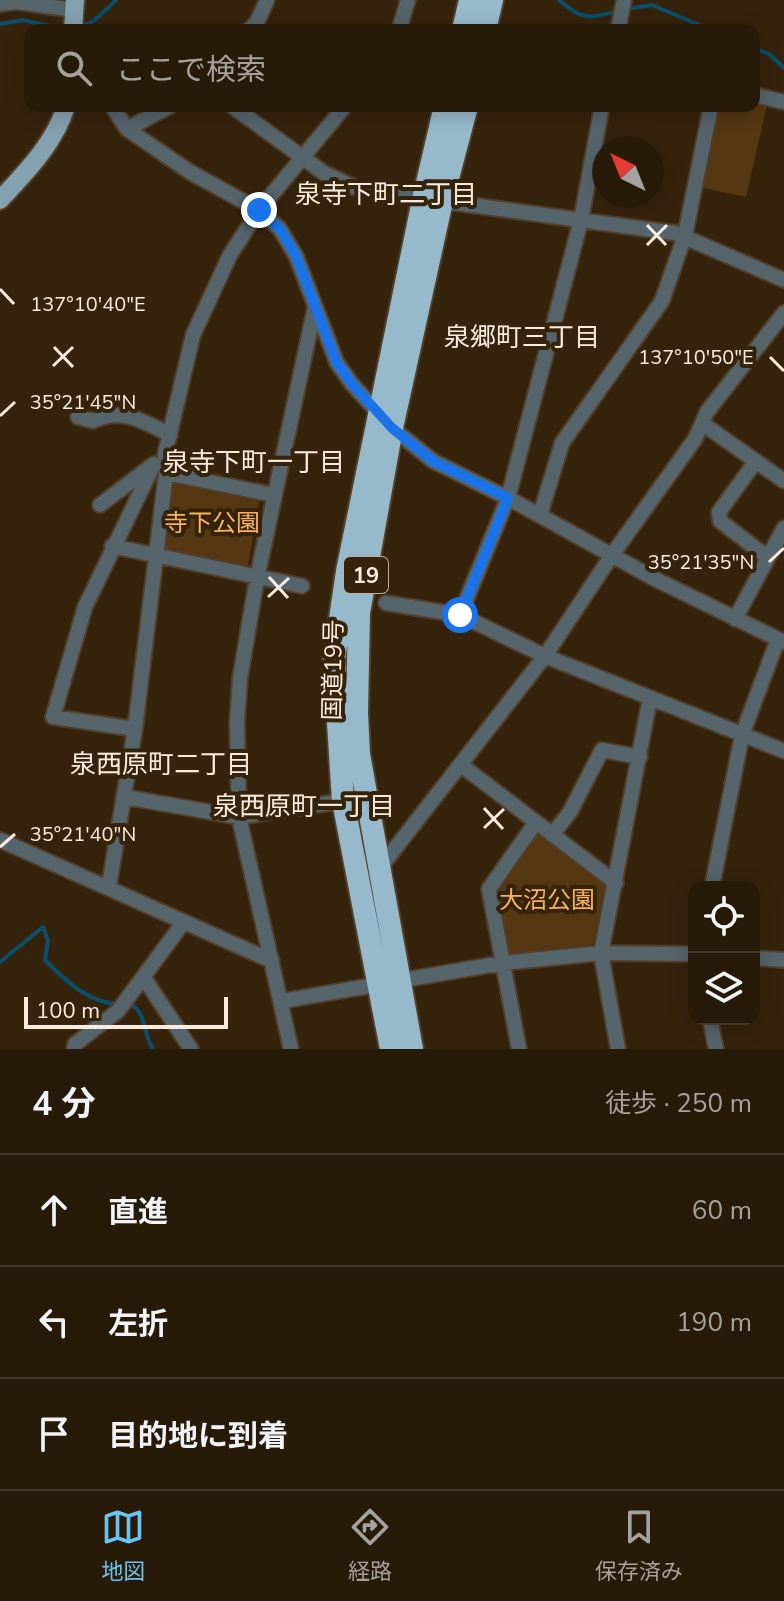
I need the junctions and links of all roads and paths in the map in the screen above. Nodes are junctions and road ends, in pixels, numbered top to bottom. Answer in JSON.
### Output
{"nodes":[{"id":1,"x":267,"y":0,"type":"edge"},
{"id":2,"x":408,"y":0,"type":"edge"},
{"id":3,"x":470,"y":0,"type":"edge"},
{"id":4,"x":492,"y":0,"type":"edge"},
{"id":5,"x":623,"y":3,"type":"edge"},
{"id":6,"x":0,"y":4,"type":"edge"},
{"id":7,"x":74,"y":14,"type":"edge"},
{"id":8,"x":258,"y":24,"type":"edge"},
{"id":9,"x":401,"y":24,"type":"edge"},
{"id":10,"x":464,"y":24,"type":"edge"},
{"id":11,"x":486,"y":24,"type":"edge"},
{"id":12,"x":620,"y":24,"type":"edge"},
{"id":13,"x":760,"y":96,"type":"edge"},
{"id":14,"x":784,"y":102,"type":"edge"},
{"id":15,"x":64,"y":112,"type":"edge"},
{"id":16,"x":116,"y":112,"type":"edge"},
{"id":17,"x":159,"y":112,"type":"edge"},
{"id":18,"x":240,"y":112,"type":"edge"},
{"id":19,"x":340,"y":112,"type":"edge"},
{"id":20,"x":444,"y":112,"type":"edge"},
{"id":21,"x":465,"y":112,"type":"edge"},
{"id":22,"x":601,"y":112,"type":"edge"},
{"id":23,"x":710,"y":112,"type":"edge"},
{"id":24,"x":127,"y":129,"type":"junction"},
{"id":25,"x":304,"y":158,"type":"junction"},
{"id":26,"x":0,"y":200,"type":"edge"},
{"id":27,"x":432,"y":201,"type":"junction"},
{"id":28,"x":259,"y":210,"type":"junction"},
{"id":29,"x":581,"y":220,"type":"junction"},
{"id":30,"x":685,"y":235,"type":"junction"},
{"id":31,"x":784,"y":280,"type":"edge"},
{"id":32,"x":315,"y":306,"type":"junction"},
{"id":33,"x":784,"y":313,"type":"edge"},
{"id":34,"x":78,"y":417,"type":"dead end"},
{"id":35,"x":385,"y":421,"type":"junction"},
{"id":36,"x":703,"y":424,"type":"junction"},
{"id":37,"x":170,"y":435,"type":"junction"},
{"id":38,"x":756,"y":461,"type":"junction"},
{"id":39,"x":162,"y":464,"type":"junction"},
{"id":40,"x":784,"y":481,"type":"edge"},
{"id":41,"x":274,"y":495,"type":"junction"},
{"id":42,"x":508,"y":498,"type":"junction"},
{"id":43,"x":100,"y":505,"type":"dead end"},
{"id":44,"x":540,"y":515,"type":"junction"},
{"id":45,"x":784,"y":528,"type":"edge"},
{"id":46,"x":112,"y":546,"type":"junction"},
{"id":47,"x":612,"y":555,"type":"junction"},
{"id":48,"x":157,"y":556,"type":"junction"},
{"id":49,"x":767,"y":557,"type":"junction"},
{"id":50,"x":257,"y":578,"type":"junction"},
{"id":51,"x":302,"y":586,"type":"dead end"},
{"id":52,"x":386,"y":603,"type":"dead end"},
{"id":53,"x":460,"y":615,"type":"junction"},
{"id":54,"x":735,"y":619,"type":"junction"},
{"id":55,"x":781,"y":640,"type":"edge"},
{"id":56,"x":545,"y":656,"type":"junction"},
{"id":57,"x":650,"y":698,"type":"junction"},
{"id":58,"x":135,"y":729,"type":"junction"},
{"id":59,"x":742,"y":735,"type":"junction"},
{"id":60,"x":784,"y":751,"type":"edge"},
{"id":61,"x":640,"y":757,"type":"junction"},
{"id":62,"x":461,"y":765,"type":"junction"},
{"id":63,"x":125,"y":797,"type":"junction"},
{"id":64,"x":343,"y":801,"type":"junction"},
{"id":65,"x":239,"y":817,"type":"junction"},
{"id":66,"x":536,"y":822,"type":"junction"},
{"id":67,"x":552,"y":835,"type":"junction"},
{"id":68,"x":0,"y":840,"type":"edge"},
{"id":69,"x":379,"y":869,"type":"junction"},
{"id":70,"x":713,"y":881,"type":"edge"},
{"id":71,"x":616,"y":883,"type":"junction"},
{"id":72,"x":109,"y":886,"type":"junction"},
{"id":73,"x":183,"y":923,"type":"junction"},
{"id":74,"x":601,"y":953,"type":"junction"},
{"id":75,"x":688,"y":954,"type":"edge"},
{"id":76,"x":760,"y":958,"type":"edge"},
{"id":77,"x":784,"y":960,"type":"edge"},
{"id":78,"x":272,"y":961,"type":"junction"},
{"id":79,"x":502,"y":963,"type":"junction"},
{"id":80,"x":144,"y":978,"type":"junction"},
{"id":81,"x":390,"y":983,"type":"junction"},
{"id":82,"x":282,"y":1001,"type":"junction"},
{"id":83,"x":711,"y":1025,"type":"edge"},
{"id":84,"x":71,"y":1047,"type":"edge"},
{"id":85,"x":191,"y":1049,"type":"edge"},
{"id":86,"x":291,"y":1049,"type":"edge"},
{"id":87,"x":391,"y":1049,"type":"edge"},
{"id":88,"x":412,"y":1049,"type":"edge"},
{"id":89,"x":519,"y":1049,"type":"edge"},
{"id":90,"x":618,"y":1049,"type":"edge"},
{"id":91,"x":716,"y":1049,"type":"edge"}],
"edges":[{"from":1,"to":8,"type":"street"},
{"from":2,"to":9,"type":"street"},
{"from":3,"to":10,"type":"highway"},
{"from":4,"to":11,"type":"highway"},
{"from":5,"to":12,"type":"street"},
{"from":6,"to":7,"type":"street"},
{"from":13,"to":14,"type":"street"},
{"from":15,"to":26,"type":"main road"},
{"from":16,"to":24,"type":"street"},
{"from":17,"to":24,"type":"street"},
{"from":18,"to":25,"type":"street"},
{"from":19,"to":25,"type":"street"},
{"from":20,"to":27,"type":"highway","name":"国道19号","number":"19"},
{"from":21,"to":27,"type":"highway","name":"国道19号","number":"19"},
{"from":22,"to":29,"type":"street"},
{"from":23,"to":30,"type":"street"},
{"from":24,"to":28,"type":"street"},
{"from":25,"to":27,"type":"street"},
{"from":25,"to":28,"type":"street"},
{"from":27,"to":29,"type":"street"},
{"from":27,"to":35,"type":"highway","name":"国道19号","number":"19"},
{"from":28,"to":32,"type":"street"},
{"from":28,"to":37,"type":"street"},
{"from":29,"to":30,"type":"street"},
{"from":29,"to":42,"type":"street"},
{"from":30,"to":31,"type":"street"},
{"from":30,"to":44,"type":"street"},
{"from":32,"to":35,"type":"street"},
{"from":32,"to":41,"type":"street"},
{"from":33,"to":36,"type":"street"},
{"from":34,"to":37,"type":"street"},
{"from":35,"to":42,"type":"street"},
{"from":35,"to":64,"type":"highway","name":"国道19号","number":"19"},
{"from":35,"to":69,"type":"highway","name":"国道19号","number":"19"},
{"from":36,"to":38,"type":"street"},
{"from":36,"to":47,"type":"street"},
{"from":37,"to":39,"type":"street"},
{"from":38,"to":40,"type":"street"},
{"from":38,"to":49,"type":"street"},
{"from":39,"to":41,"type":"street"},
{"from":39,"to":43,"type":"street"},
{"from":39,"to":46,"type":"street"},
{"from":39,"to":48,"type":"street"},
{"from":41,"to":50,"type":"street"},
{"from":42,"to":44,"type":"street"},
{"from":42,"to":53,"type":"street"},
{"from":44,"to":47,"type":"street"},
{"from":45,"to":49,"type":"street"},
{"from":46,"to":48,"type":"street"},
{"from":46,"to":58,"type":"street"},
{"from":47,"to":54,"type":"street"},
{"from":47,"to":56,"type":"street"},
{"from":48,"to":50,"type":"street"},
{"from":48,"to":58,"type":"street"},
{"from":49,"to":54,"type":"street"},
{"from":50,"to":51,"type":"street"},
{"from":50,"to":65,"type":"street"},
{"from":52,"to":53,"type":"street"},
{"from":53,"to":56,"type":"street"},
{"from":54,"to":55,"type":"street"},
{"from":55,"to":59,"type":"street"},
{"from":56,"to":57,"type":"street"},
{"from":56,"to":62,"type":"street"},
{"from":57,"to":59,"type":"street"},
{"from":57,"to":61,"type":"street"},
{"from":58,"to":63,"type":"street"},
{"from":59,"to":60,"type":"street"},
{"from":59,"to":70,"type":"street"},
{"from":61,"to":67,"type":"street"},
{"from":61,"to":71,"type":"street"},
{"from":62,"to":66,"type":"street"},
{"from":62,"to":69,"type":"street"},
{"from":63,"to":65,"type":"street"},
{"from":63,"to":72,"type":"street"},
{"from":64,"to":65,"type":"street"},
{"from":64,"to":81,"type":"highway","name":"国道19号","number":"19"},
{"from":65,"to":78,"type":"street"},
{"from":66,"to":67,"type":"street"},
{"from":66,"to":79,"type":"street"},
{"from":67,"to":71,"type":"street"},
{"from":68,"to":72,"type":"street"},
{"from":69,"to":81,"type":"highway","name":"国道19号","number":"19"},
{"from":71,"to":74,"type":"street"},
{"from":72,"to":73,"type":"street"},
{"from":73,"to":78,"type":"street"},
{"from":73,"to":80,"type":"street"},
{"from":74,"to":75,"type":"street"},
{"from":74,"to":79,"type":"street"},
{"from":74,"to":90,"type":"street"},
{"from":76,"to":77,"type":"street"},
{"from":78,"to":82,"type":"street"},
{"from":79,"to":81,"type":"street"},
{"from":79,"to":89,"type":"street"},
{"from":80,"to":84,"type":"street"},
{"from":80,"to":85,"type":"street"},
{"from":81,"to":82,"type":"street"},
{"from":81,"to":87,"type":"highway","name":"国道19号","number":"19"},
{"from":81,"to":88,"type":"highway","name":"国道19号","number":"19"},
{"from":82,"to":86,"type":"street"},
{"from":83,"to":91,"type":"street"}]}
